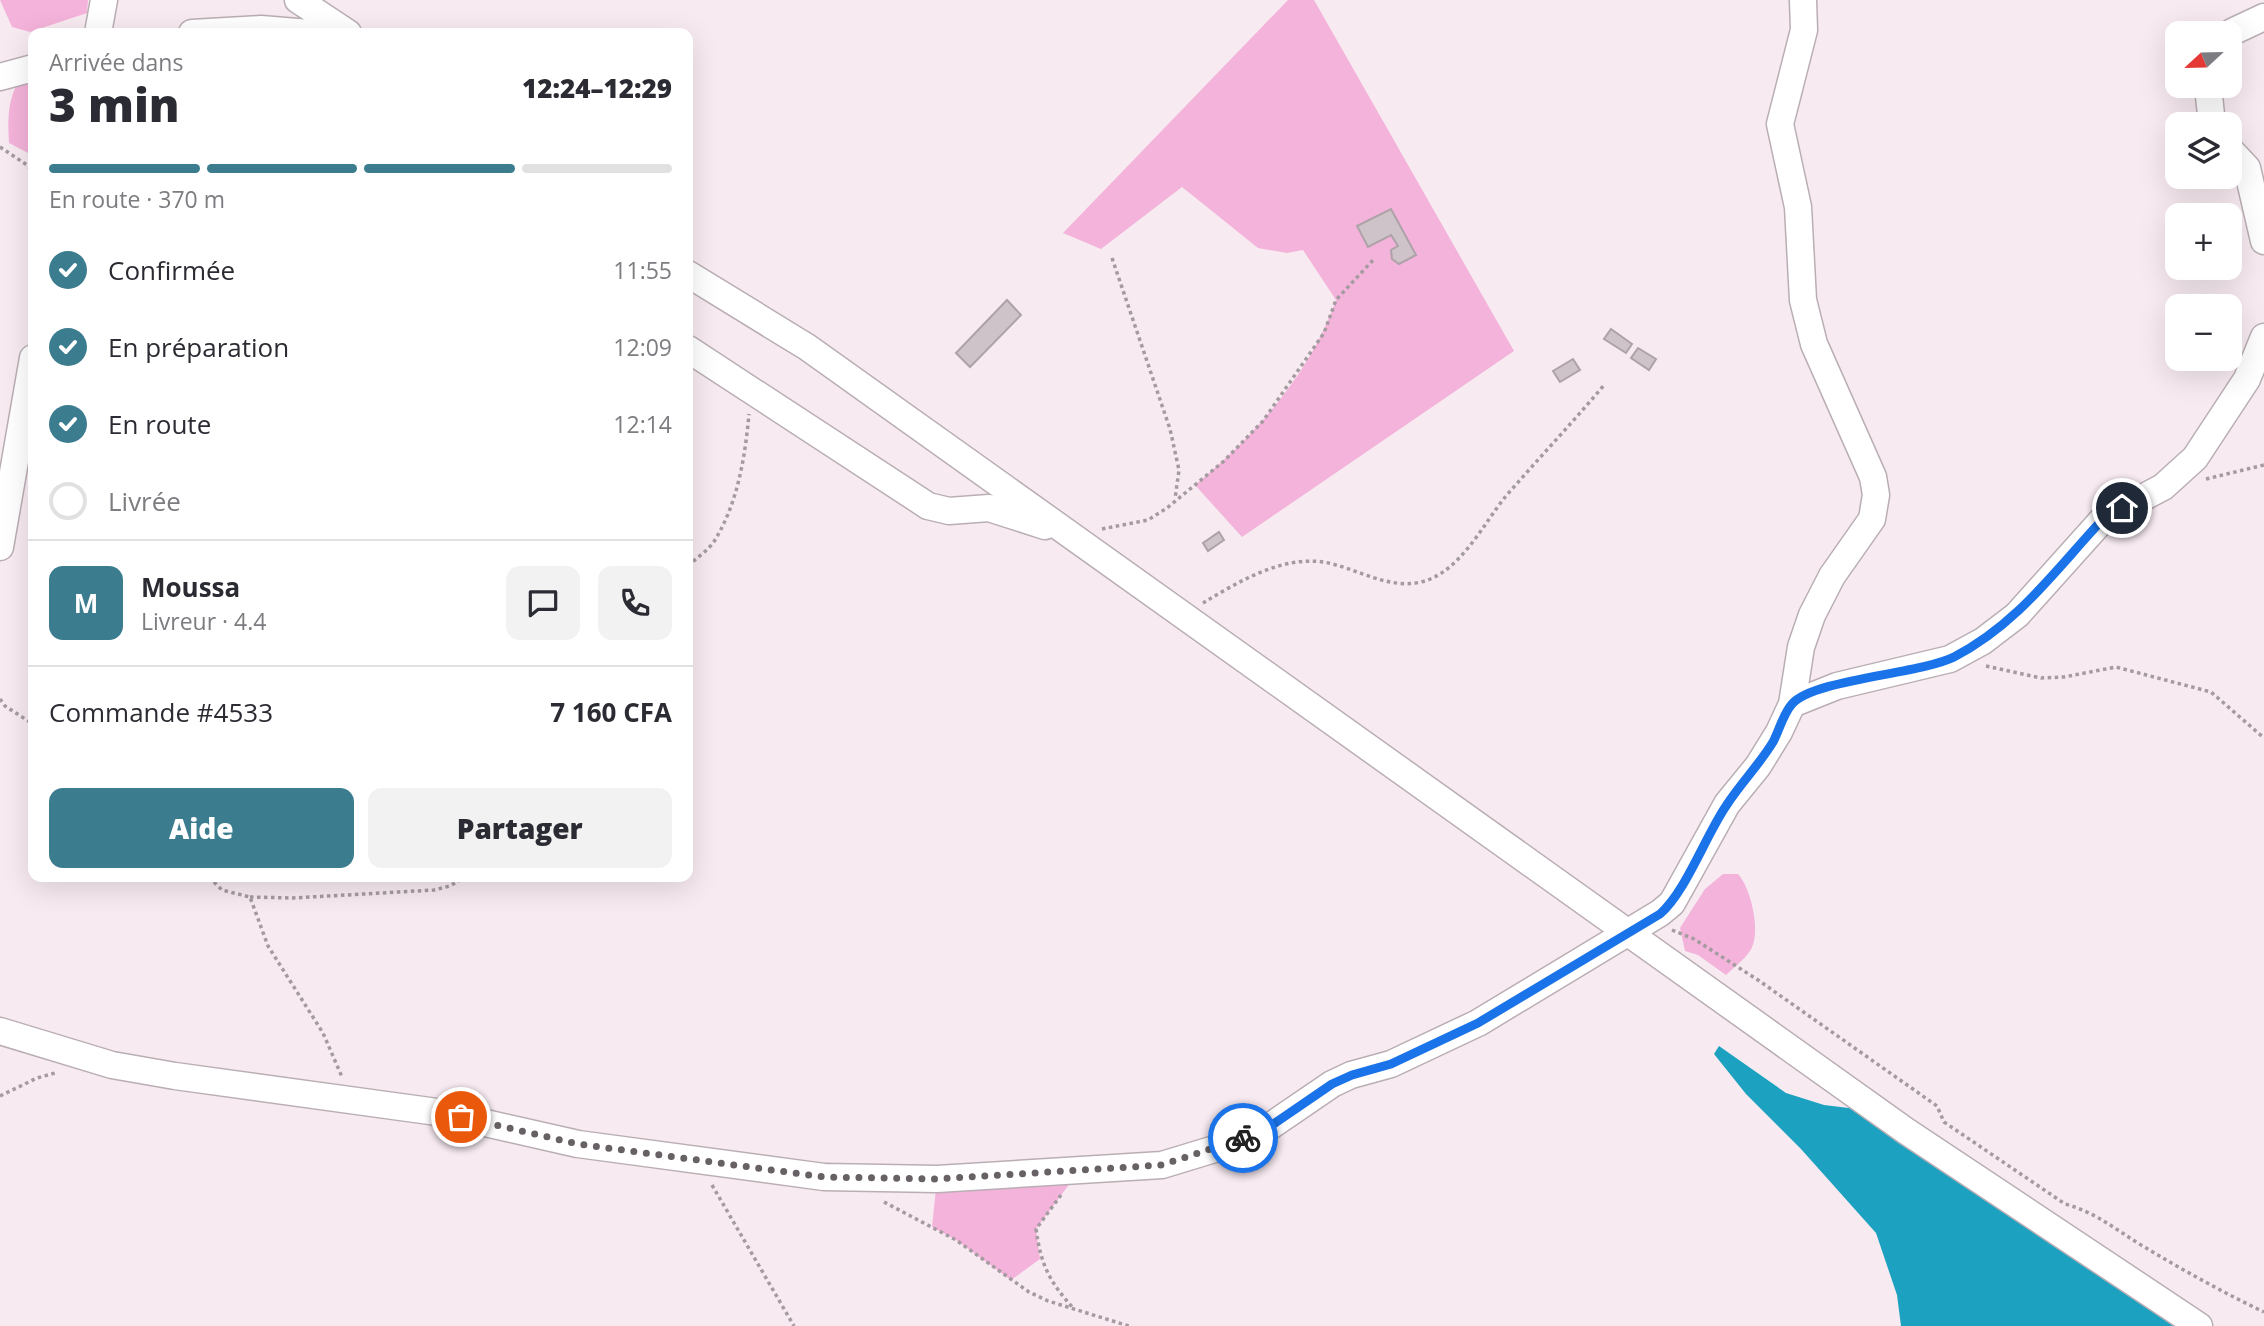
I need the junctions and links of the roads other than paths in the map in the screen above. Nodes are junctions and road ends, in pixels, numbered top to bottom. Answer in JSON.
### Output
{"nodes":[{"id":1,"x":104,"y":0,"type":"edge"},
{"id":2,"x":298,"y":0,"type":"edge"},
{"id":3,"x":1803,"y":0,"type":"edge"},
{"id":4,"x":2264,"y":17,"type":"edge"},
{"id":5,"x":2242,"y":27,"type":"edge"},
{"id":6,"x":99,"y":28,"type":"edge"},
{"id":7,"x":340,"y":28,"type":"edge"},
{"id":8,"x":28,"y":69,"type":"edge"},
{"id":9,"x":0,"y":77,"type":"edge"},
{"id":10,"x":2242,"y":163,"type":"edge"},
{"id":11,"x":2264,"y":241,"type":"edge"},
{"id":12,"x":693,"y":277,"type":"edge"},
{"id":13,"x":2264,"y":337,"type":"edge"},
{"id":14,"x":693,"y":352,"type":"edge"},
{"id":15,"x":28,"y":387,"type":"edge"},
{"id":16,"x":1070,"y":534,"type":"junction"},
{"id":17,"x":0,"y":547,"type":"edge"},
{"id":18,"x":1792,"y":704,"type":"junction"},
{"id":19,"x":1638,"y":926,"type":"junction"},
{"id":20,"x":0,"y":1031,"type":"edge"},
{"id":21,"x":2199,"y":1326,"type":"edge"}],
"edges":[{"from":1,"to":6,"type":"street"},
{"from":2,"to":7,"type":"street"},
{"from":3,"to":18,"type":"street"},
{"from":4,"to":5,"type":"street"},
{"from":8,"to":9,"type":"street"},
{"from":10,"to":11,"type":"street"},
{"from":12,"to":16,"type":"street"},
{"from":13,"to":18,"type":"street"},
{"from":14,"to":16,"type":"street"},
{"from":15,"to":17,"type":"street"},
{"from":16,"to":19,"type":"street"},
{"from":18,"to":19,"type":"street"},
{"from":19,"to":20,"type":"street"},
{"from":19,"to":21,"type":"street"}]}
